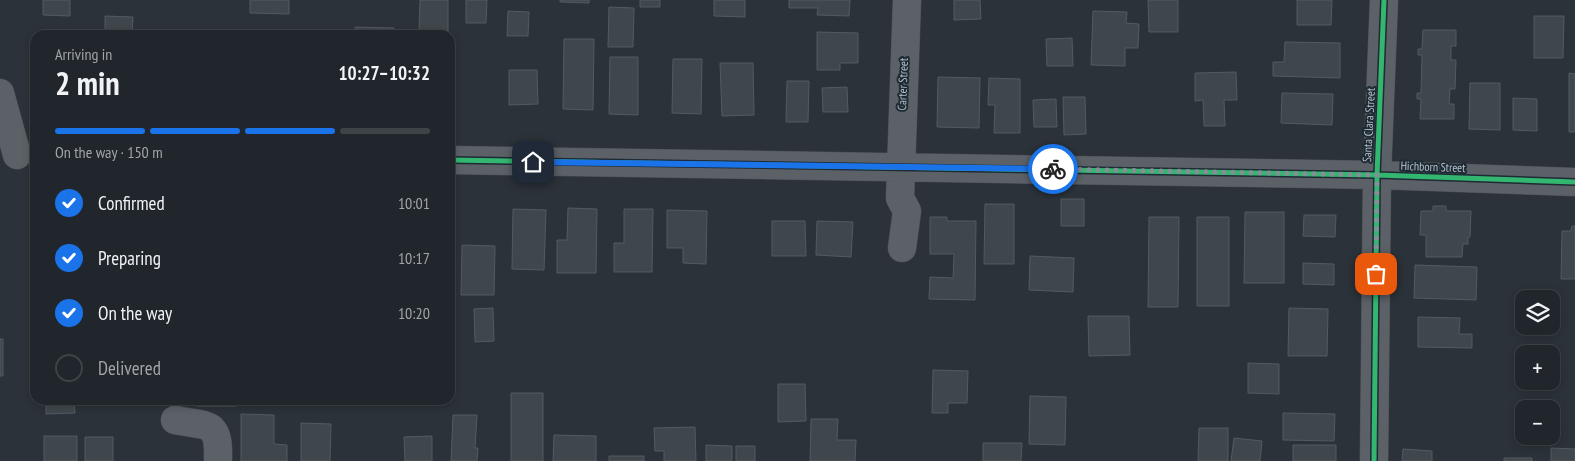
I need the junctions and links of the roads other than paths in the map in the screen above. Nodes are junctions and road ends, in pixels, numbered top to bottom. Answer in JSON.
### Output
{"nodes":[{"id":1,"x":907,"y":0,"type":"edge"},
{"id":2,"x":1384,"y":0,"type":"edge"},
{"id":3,"x":0,"y":93,"type":"edge"},
{"id":4,"x":17,"y":154,"type":"edge"},
{"id":5,"x":455,"y":160,"type":"edge"},
{"id":6,"x":900,"y":167,"type":"junction"},
{"id":7,"x":1377,"y":175,"type":"junction"},
{"id":8,"x":1575,"y":182,"type":"edge"},
{"id":9,"x":902,"y":248,"type":"dead end"},
{"id":10,"x":175,"y":420,"type":"dead end"},
{"id":11,"x":218,"y":461,"type":"edge"},
{"id":12,"x":1374,"y":461,"type":"edge"}],
"edges":[{"from":1,"to":6,"type":"street","name":"Carter Street"},
{"from":2,"to":7,"type":"street","name":"Santa Clara Street"},
{"from":3,"to":4,"type":"street"},
{"from":5,"to":6,"type":"street","name":"Hichborn Street"},
{"from":6,"to":7,"type":"street","name":"Hichborn Street"},
{"from":6,"to":9,"type":"street","name":"Carter Street"},
{"from":7,"to":8,"type":"street","name":"Hichborn Street"},
{"from":7,"to":12,"type":"street","name":"Santa Clara Street"},
{"from":10,"to":11,"type":"street"}]}
